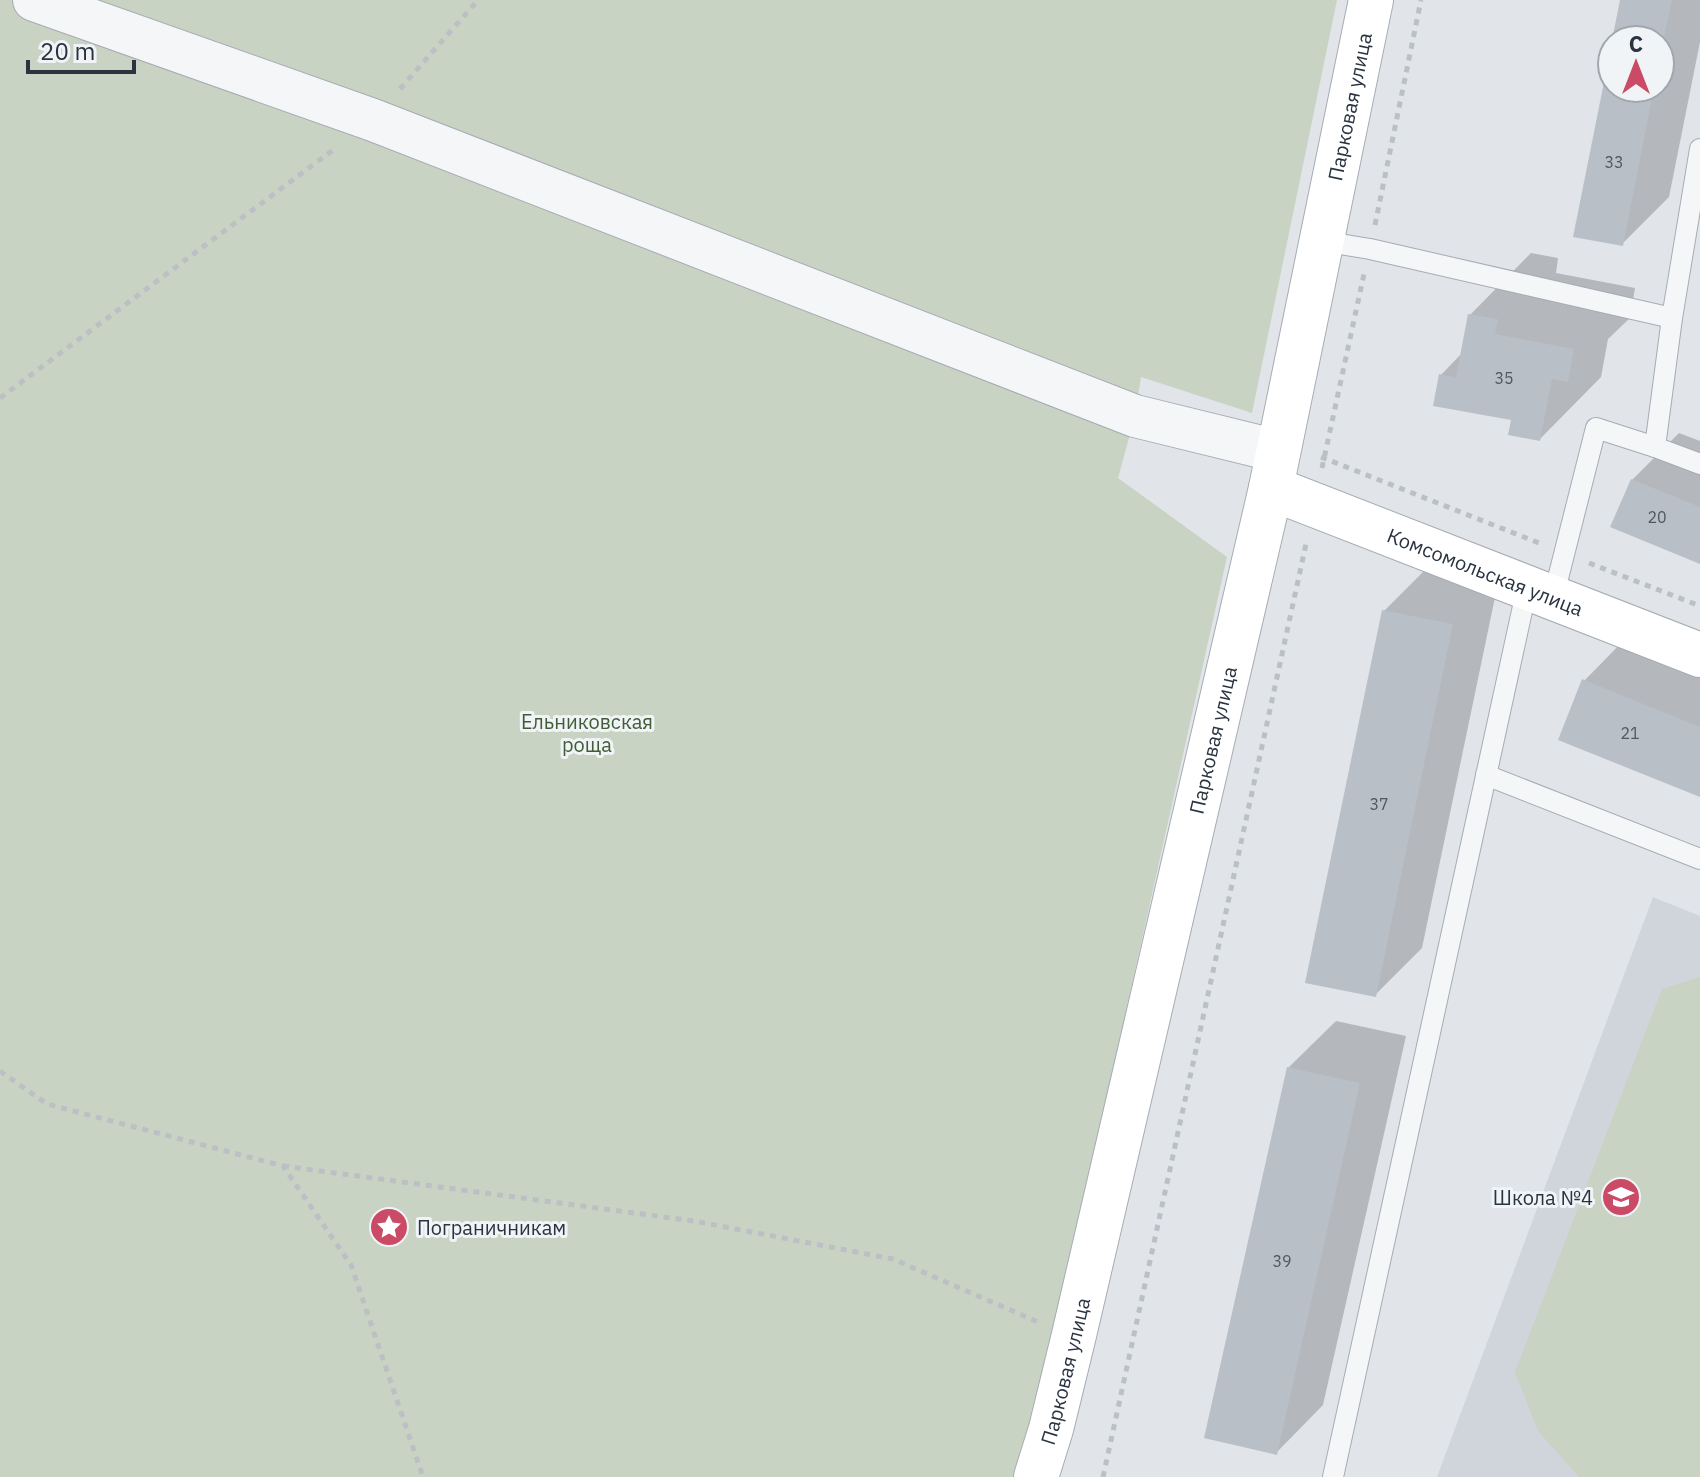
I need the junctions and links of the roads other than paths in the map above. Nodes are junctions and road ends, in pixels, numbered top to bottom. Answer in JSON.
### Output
{"nodes":[{"id":1,"x":34,"y":0,"type":"edge"},
{"id":2,"x":1371,"y":0,"type":"edge"},
{"id":3,"x":1700,"y":149,"type":"edge"},
{"id":4,"x":1322,"y":241,"type":"junction"},
{"id":5,"x":1672,"y":318,"type":"junction"},
{"id":6,"x":1655,"y":447,"type":"junction"},
{"id":7,"x":1700,"y":464,"type":"edge"},
{"id":8,"x":1274,"y":469,"type":"junction"},
{"id":9,"x":1540,"y":593,"type":"junction"},
{"id":10,"x":1700,"y":655,"type":"edge"},
{"id":11,"x":1486,"y":775,"type":"junction"},
{"id":12,"x":1700,"y":859,"type":"edge"},
{"id":13,"x":1036,"y":1477,"type":"edge"},
{"id":14,"x":1333,"y":1477,"type":"edge"}],
"edges":[{"from":1,"to":8,"type":"street"},
{"from":2,"to":4,"type":"street","name":"Парковая улица"},
{"from":3,"to":5,"type":"lane"},
{"from":4,"to":5,"type":"lane"},
{"from":4,"to":8,"type":"street","name":"Парковая улица"},
{"from":5,"to":6,"type":"lane"},
{"from":6,"to":7,"type":"lane"},
{"from":6,"to":9,"type":"lane"},
{"from":8,"to":9,"type":"street","name":"Комсомольская улица"},
{"from":8,"to":13,"type":"street","name":"Парковая улица"},
{"from":9,"to":10,"type":"street","name":"Комсомольская улица"},
{"from":9,"to":11,"type":"lane"},
{"from":11,"to":12,"type":"lane"},
{"from":11,"to":14,"type":"lane"}]}
